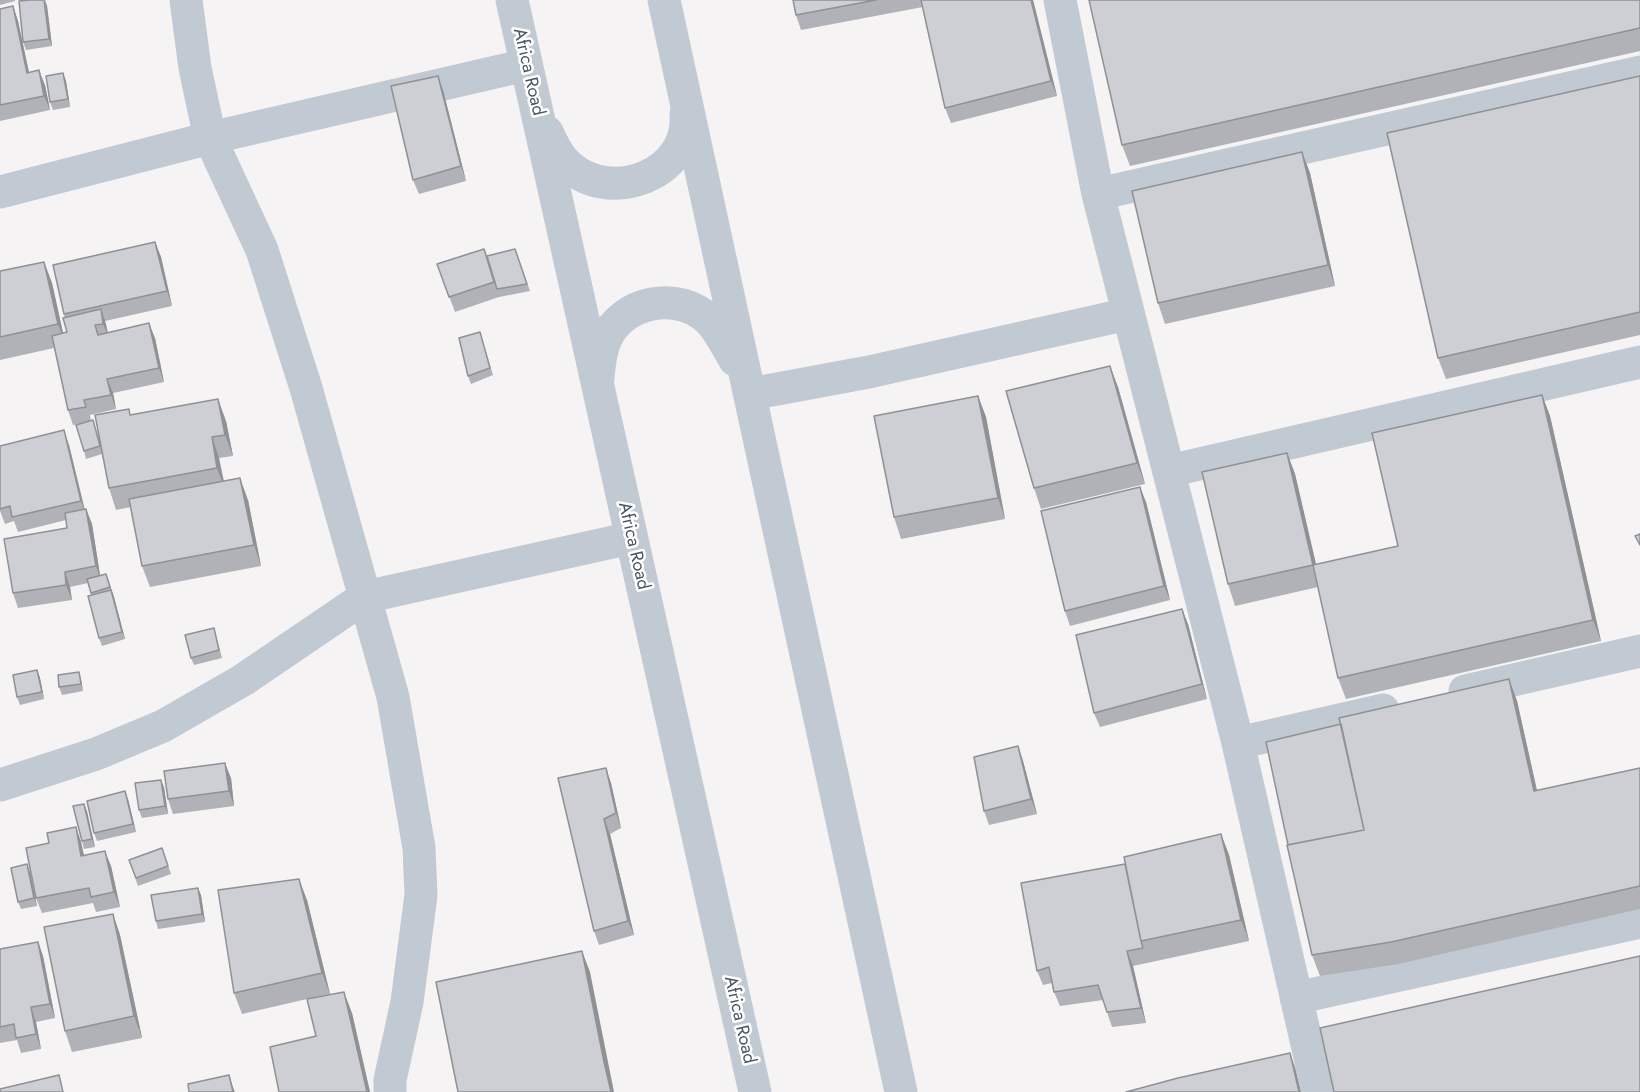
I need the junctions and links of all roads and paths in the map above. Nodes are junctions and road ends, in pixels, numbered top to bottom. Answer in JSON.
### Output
{"nodes":[{"id":1,"x":186,"y":0,"type":"edge"},
{"id":2,"x":512,"y":0,"type":"edge"},
{"id":3,"x":664,"y":0,"type":"edge"},
{"id":4,"x":1060,"y":0,"type":"edge"},
{"id":5,"x":526,"y":65,"type":"junction"},
{"id":6,"x":1640,"y":72,"type":"edge"},
{"id":7,"x":685,"y":97,"type":"junction"},
{"id":8,"x":537,"y":112,"type":"junction"},
{"id":9,"x":210,"y":138,"type":"junction"},
{"id":10,"x":0,"y":192,"type":"edge"},
{"id":11,"x":1098,"y":194,"type":"junction"},
{"id":12,"x":1128,"y":314,"type":"junction"},
{"id":13,"x":1640,"y":362,"type":"edge"},
{"id":14,"x":748,"y":385,"type":"junction"},
{"id":15,"x":601,"y":403,"type":"junction"},
{"id":16,"x":1169,"y":471,"type":"junction"},
{"id":17,"x":631,"y":538,"type":"junction"},
{"id":18,"x":364,"y":597,"type":"junction"},
{"id":19,"x":1640,"y":651,"type":"edge"},
{"id":20,"x":1238,"y":743,"type":"junction"},
{"id":21,"x":1,"y":782,"type":"edge"},
{"id":22,"x":1640,"y":922,"type":"edge"},
{"id":23,"x":1296,"y":998,"type":"junction"},
{"id":24,"x":390,"y":1092,"type":"edge"},
{"id":25,"x":755,"y":1092,"type":"edge"},
{"id":26,"x":901,"y":1092,"type":"edge"},
{"id":27,"x":1318,"y":1092,"type":"edge"}],
"edges":[{"from":1,"to":9,"type":"street"},
{"from":2,"to":5,"type":"street","name":"Africa Road"},
{"from":3,"to":7,"type":"street"},
{"from":4,"to":11,"type":"street"},
{"from":5,"to":8,"type":"street","name":"Africa Road"},
{"from":5,"to":9,"type":"street"},
{"from":6,"to":11,"type":"street"},
{"from":7,"to":8,"type":"street"},
{"from":7,"to":14,"type":"street"},
{"from":8,"to":15,"type":"street","name":"Africa Road"},
{"from":9,"to":10,"type":"street"},
{"from":9,"to":18,"type":"street"},
{"from":11,"to":12,"type":"street"},
{"from":12,"to":14,"type":"street"},
{"from":12,"to":16,"type":"street"},
{"from":13,"to":16,"type":"street"},
{"from":14,"to":15,"type":"street"},
{"from":14,"to":26,"type":"street"},
{"from":15,"to":17,"type":"street","name":"Africa Road"},
{"from":16,"to":20,"type":"street"},
{"from":17,"to":18,"type":"street"},
{"from":17,"to":25,"type":"street","name":"Africa Road"},
{"from":18,"to":21,"type":"street"},
{"from":18,"to":24,"type":"street"},
{"from":19,"to":20,"type":"street"},
{"from":20,"to":23,"type":"street"},
{"from":22,"to":23,"type":"street"},
{"from":23,"to":27,"type":"street"}]}
